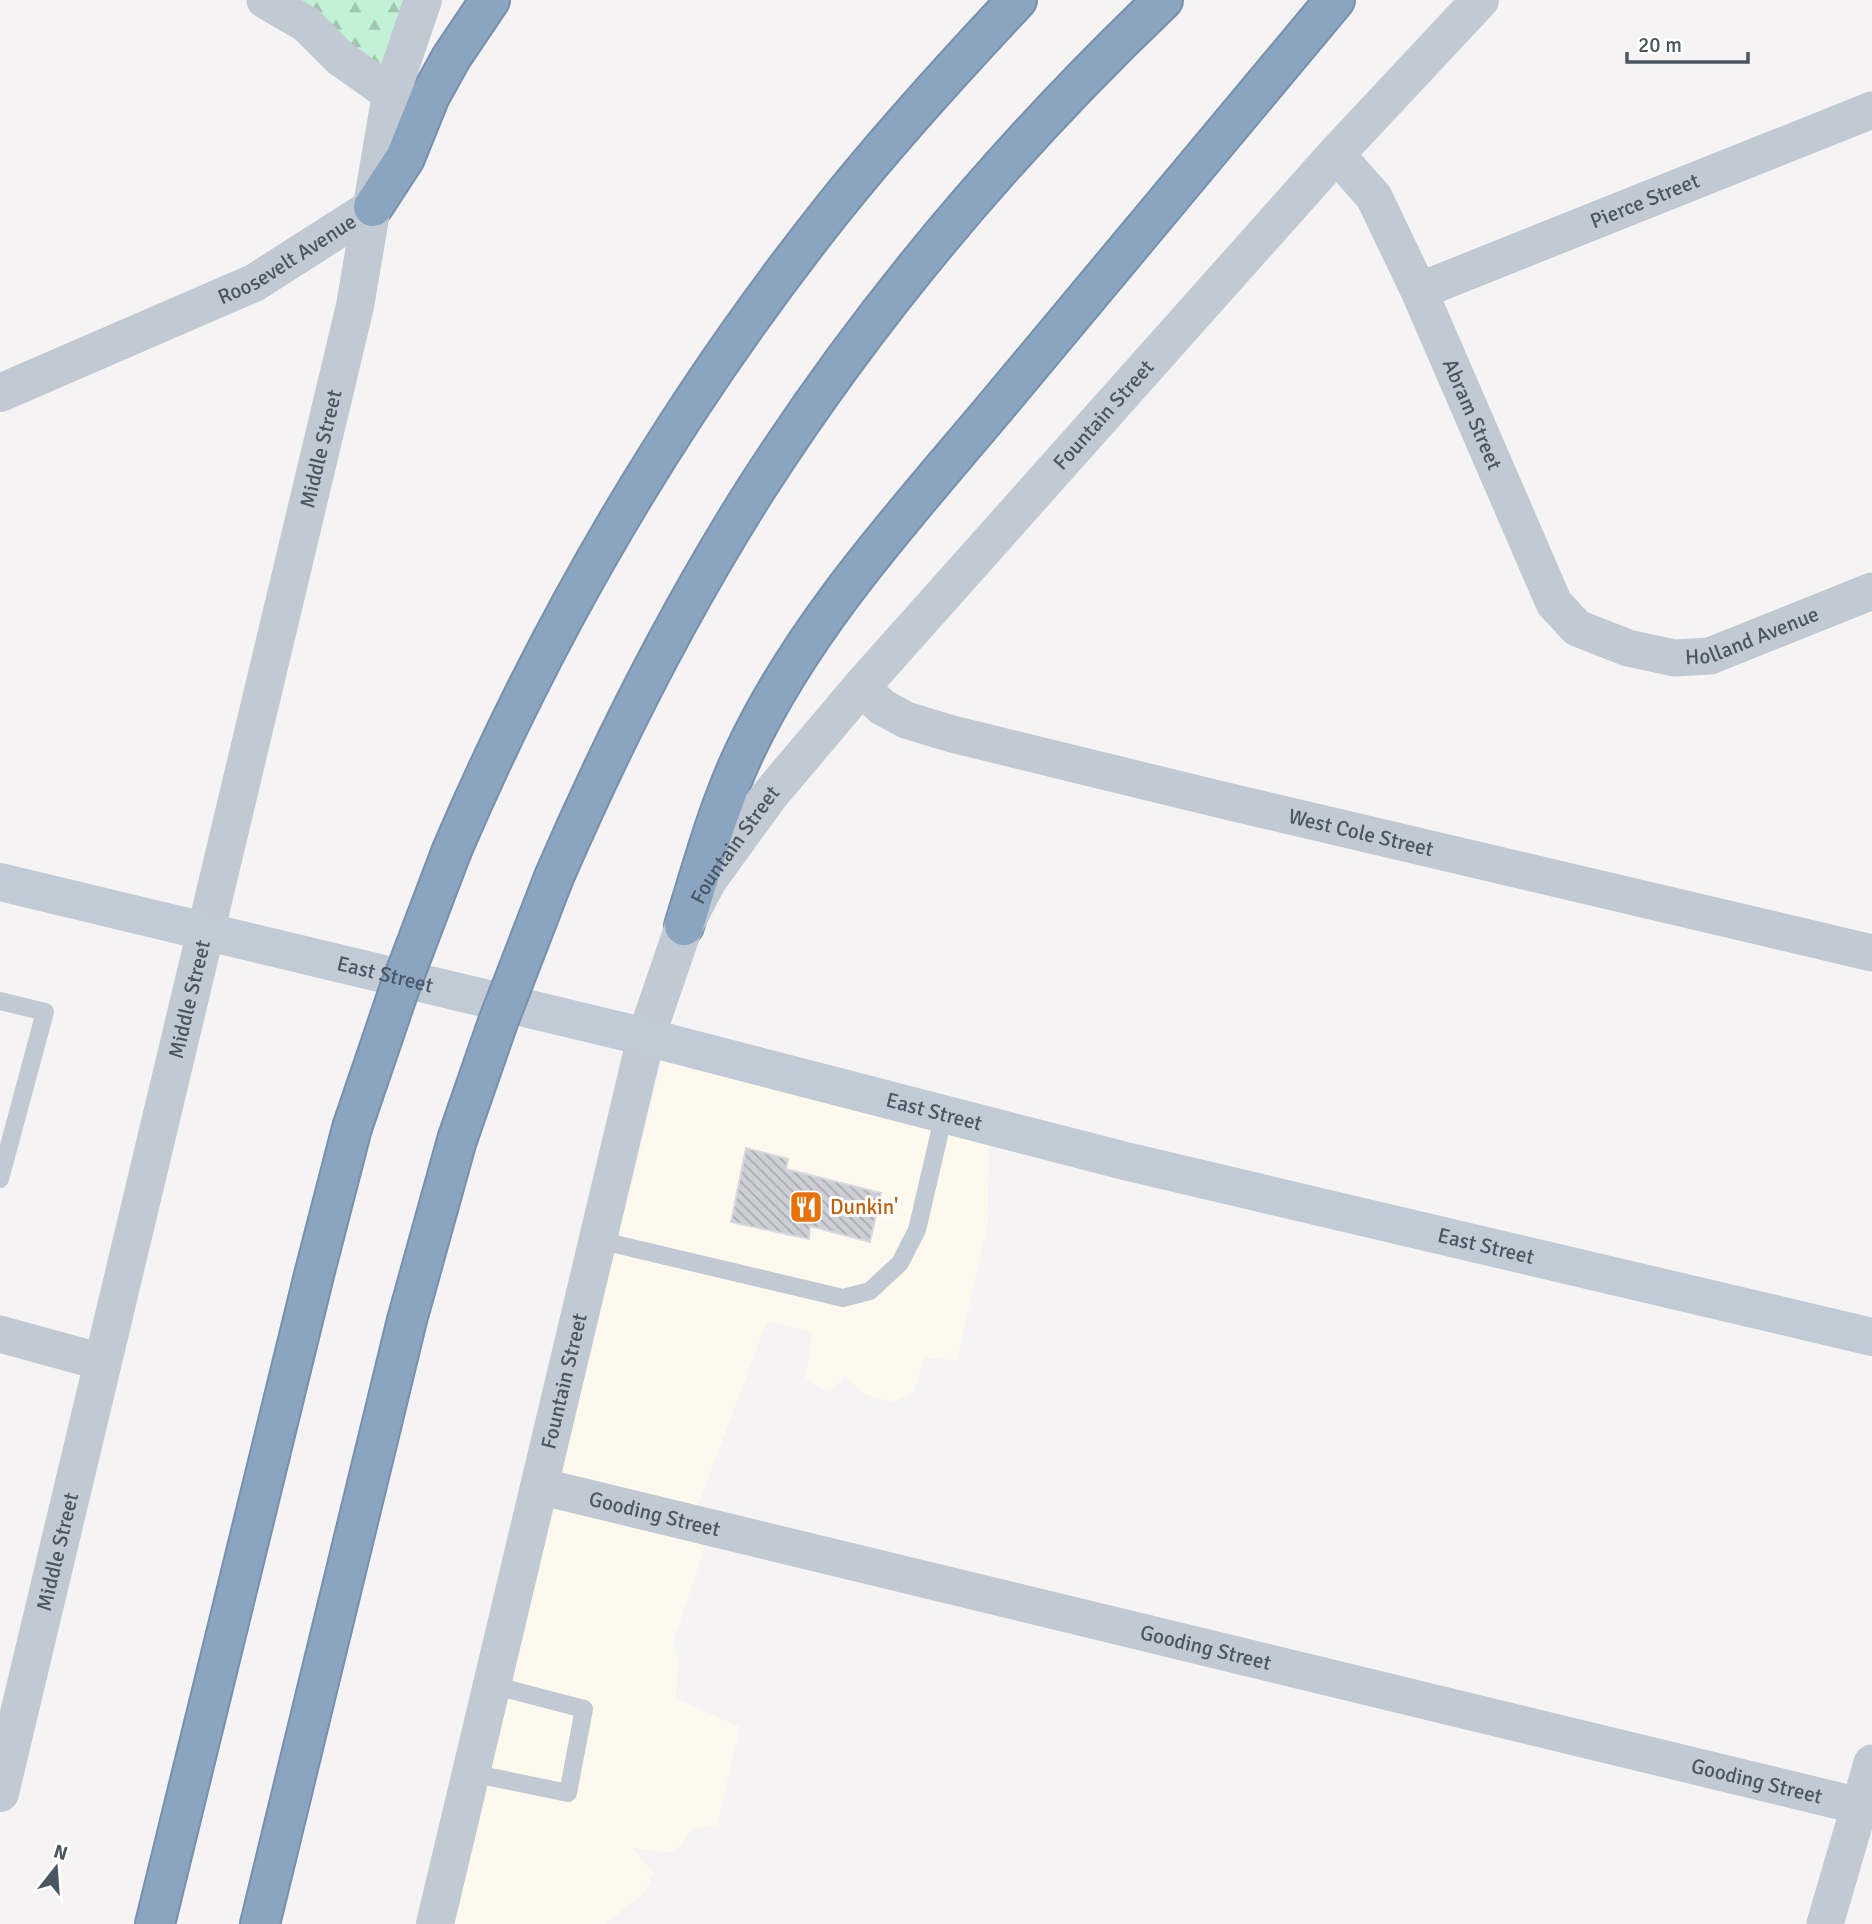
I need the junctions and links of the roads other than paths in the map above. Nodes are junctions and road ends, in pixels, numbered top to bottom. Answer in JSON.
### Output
{"nodes":[{"id":1,"x":265,"y":0,"type":"edge"},
{"id":2,"x":423,"y":0,"type":"edge"},
{"id":3,"x":490,"y":0,"type":"edge"},
{"id":4,"x":1017,"y":0,"type":"edge"},
{"id":5,"x":1163,"y":0,"type":"edge"},
{"id":6,"x":1335,"y":0,"type":"edge"},
{"id":7,"x":1480,"y":0,"type":"edge"},
{"id":8,"x":391,"y":94,"type":"junction"},
{"id":9,"x":1872,"y":110,"type":"edge"},
{"id":10,"x":1336,"y":154,"type":"junction"},
{"id":11,"x":373,"y":207,"type":"junction"},
{"id":12,"x":1419,"y":290,"type":"junction"},
{"id":13,"x":0,"y":393,"type":"edge"},
{"id":14,"x":1872,"y":592,"type":"edge"},
{"id":15,"x":1628,"y":648,"type":"joint"},
{"id":16,"x":861,"y":687,"type":"junction"},
{"id":17,"x":0,"y":882,"type":"edge"},
{"id":18,"x":684,"y":926,"type":"junction"},
{"id":19,"x":207,"y":933,"type":"junction"},
{"id":20,"x":1872,"y":953,"type":"edge"},
{"id":21,"x":0,"y":1001,"type":"edge"},
{"id":22,"x":646,"y":1037,"type":"junction"},
{"id":23,"x":944,"y":1114,"type":"junction"},
{"id":24,"x":0,"y":1179,"type":"edge"},
{"id":25,"x":598,"y":1240,"type":"junction"},
{"id":26,"x":0,"y":1335,"type":"edge"},
{"id":27,"x":1872,"y":1337,"type":"edge"},
{"id":28,"x":102,"y":1362,"type":"junction"},
{"id":29,"x":539,"y":1486,"type":"junction"},
{"id":30,"x":492,"y":1685,"type":"junction"},
{"id":31,"x":1872,"y":1763,"type":"edge"},
{"id":32,"x":471,"y":1773,"type":"junction"},
{"id":33,"x":0,"y":1793,"type":"edge"},
{"id":34,"x":1866,"y":1807,"type":"edge"},
{"id":35,"x":155,"y":1924,"type":"edge"},
{"id":36,"x":260,"y":1924,"type":"edge"},
{"id":37,"x":435,"y":1924,"type":"edge"},
{"id":38,"x":1825,"y":1924,"type":"edge"}],
"edges":[{"from":1,"to":8,"type":"street"},
{"from":2,"to":8,"type":"street","name":"Roosevelt Avenue"},
{"from":3,"to":11,"type":"highway"},
{"from":4,"to":35,"type":"highway","bridge":true},
{"from":5,"to":36,"type":"highway","bridge":true},
{"from":6,"to":18,"type":"highway"},
{"from":7,"to":10,"type":"street","name":"Fountain Street"},
{"from":8,"to":11,"type":"street","name":"Roosevelt Avenue"},
{"from":9,"to":12,"type":"street","name":"Pierce Street"},
{"from":10,"to":12,"type":"street","name":"Abram Street"},
{"from":10,"to":16,"type":"street","name":"Fountain Street"},
{"from":11,"to":13,"type":"street","name":"Roosevelt Avenue"},
{"from":11,"to":19,"type":"street","name":"Middle Street"},
{"from":12,"to":15,"type":"street","name":"Abram Street"},
{"from":14,"to":15,"type":"street","name":"Holland Avenue"},
{"from":16,"to":18,"type":"street","name":"Fountain Street"},
{"from":16,"to":20,"type":"street","name":"West Cole Street"},
{"from":17,"to":19,"type":"main road","name":"East Street"},
{"from":18,"to":22,"type":"street","name":"Fountain Street"},
{"from":19,"to":22,"type":"main road","name":"East Street"},
{"from":19,"to":28,"type":"street","name":"Middle Street"},
{"from":21,"to":24,"type":"lane"},
{"from":22,"to":23,"type":"main road","name":"East Street"},
{"from":22,"to":25,"type":"street","name":"Fountain Street"},
{"from":23,"to":25,"type":"lane"},
{"from":23,"to":27,"type":"main road","name":"East Street"},
{"from":25,"to":29,"type":"street","name":"Fountain Street"},
{"from":26,"to":28,"type":"street"},
{"from":28,"to":33,"type":"street","name":"Middle Street"},
{"from":29,"to":30,"type":"street","name":"Fountain Street"},
{"from":29,"to":34,"type":"street","name":"Gooding Street"},
{"from":30,"to":32,"type":"street","name":"Fountain Street"},
{"from":30,"to":32,"type":"lane"},
{"from":31,"to":34,"type":"street"},
{"from":32,"to":37,"type":"street","name":"Fountain Street"},
{"from":34,"to":38,"type":"street"}]}
